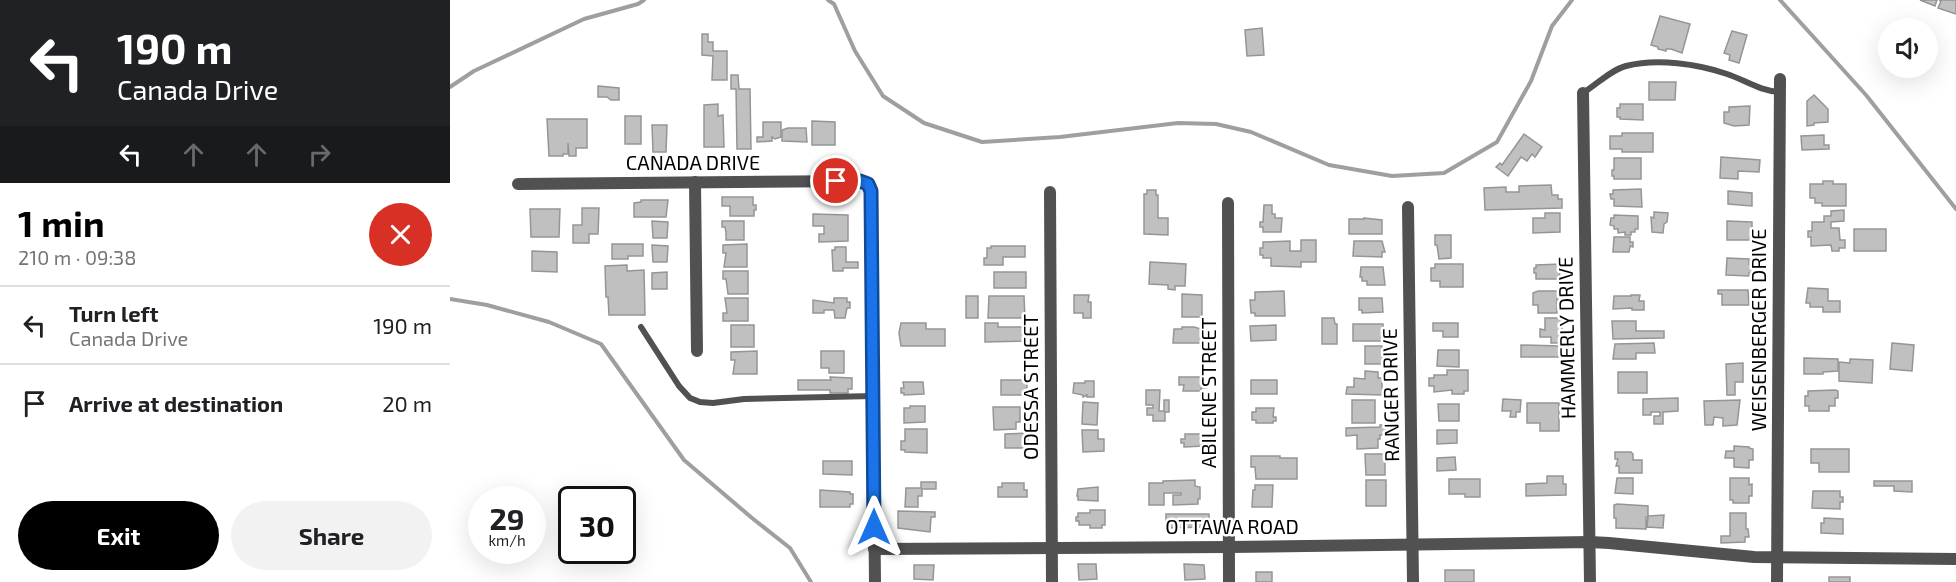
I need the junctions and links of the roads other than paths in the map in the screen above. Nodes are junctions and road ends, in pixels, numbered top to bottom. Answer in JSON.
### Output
{"nodes":[{"id":1,"x":1780,"y":86,"type":"joint"},
{"id":2,"x":1583,"y":93,"type":"joint"},
{"id":3,"x":695,"y":182,"type":"junction"},
{"id":4,"x":518,"y":184,"type":"dead end"},
{"id":5,"x":1050,"y":192,"type":"dead end"},
{"id":6,"x":1228,"y":203,"type":"dead end"},
{"id":7,"x":1408,"y":207,"type":"dead end"},
{"id":8,"x":641,"y":327,"type":"dead end"},
{"id":9,"x":697,"y":351,"type":"dead end"},
{"id":10,"x":874,"y":396,"type":"junction"},
{"id":11,"x":1590,"y":542,"type":"junction"},
{"id":12,"x":1412,"y":545,"type":"junction"},
{"id":13,"x":1228,"y":547,"type":"junction"},
{"id":14,"x":1052,"y":548,"type":"junction"},
{"id":15,"x":874,"y":549,"type":"junction"},
{"id":16,"x":1777,"y":558,"type":"junction"},
{"id":17,"x":1956,"y":559,"type":"edge"},
{"id":18,"x":875,"y":582,"type":"edge"},
{"id":19,"x":1052,"y":582,"type":"edge"},
{"id":20,"x":1229,"y":582,"type":"edge"},
{"id":21,"x":1413,"y":582,"type":"edge"},
{"id":22,"x":1590,"y":582,"type":"edge"},
{"id":23,"x":1777,"y":582,"type":"edge"}],
"edges":[{"from":1,"to":2,"type":"lane"},
{"from":1,"to":16,"type":"street","name":"WEISENBERGER DRIVE"},
{"from":2,"to":11,"type":"street","name":"HAMMERLY DRIVE"},
{"from":3,"to":4,"type":"street","name":"CANADA DRIVE"},
{"from":3,"to":9,"type":"street"},
{"from":3,"to":10,"type":"street","name":"CANADA DRIVE"},
{"from":5,"to":14,"type":"street","name":"ODESSA STREET"},
{"from":6,"to":13,"type":"street","name":"ABILENE STREET"},
{"from":7,"to":12,"type":"street","name":"RANGER DRIVE"},
{"from":8,"to":10,"type":"lane"},
{"from":10,"to":15,"type":"street"},
{"from":11,"to":12,"type":"street","name":"OTTAWA ROAD"},
{"from":11,"to":16,"type":"street","name":"OTTAWA ROAD"},
{"from":11,"to":22,"type":"street","name":"HAMMERLY DRIVE"},
{"from":12,"to":13,"type":"street","name":"OTTAWA ROAD"},
{"from":12,"to":21,"type":"street","name":"RANGER DRIVE"},
{"from":13,"to":14,"type":"street","name":"OTTAWA ROAD"},
{"from":13,"to":20,"type":"street","name":"ABILENE STREET"},
{"from":14,"to":15,"type":"street","name":"OTTAWA ROAD"},
{"from":14,"to":19,"type":"street","name":"ODESSA STREET"},
{"from":15,"to":18,"type":"street"},
{"from":16,"to":17,"type":"street","name":"OTTAWA ROAD"},
{"from":16,"to":23,"type":"street","name":"WEISENBERGER DRIVE"}]}
